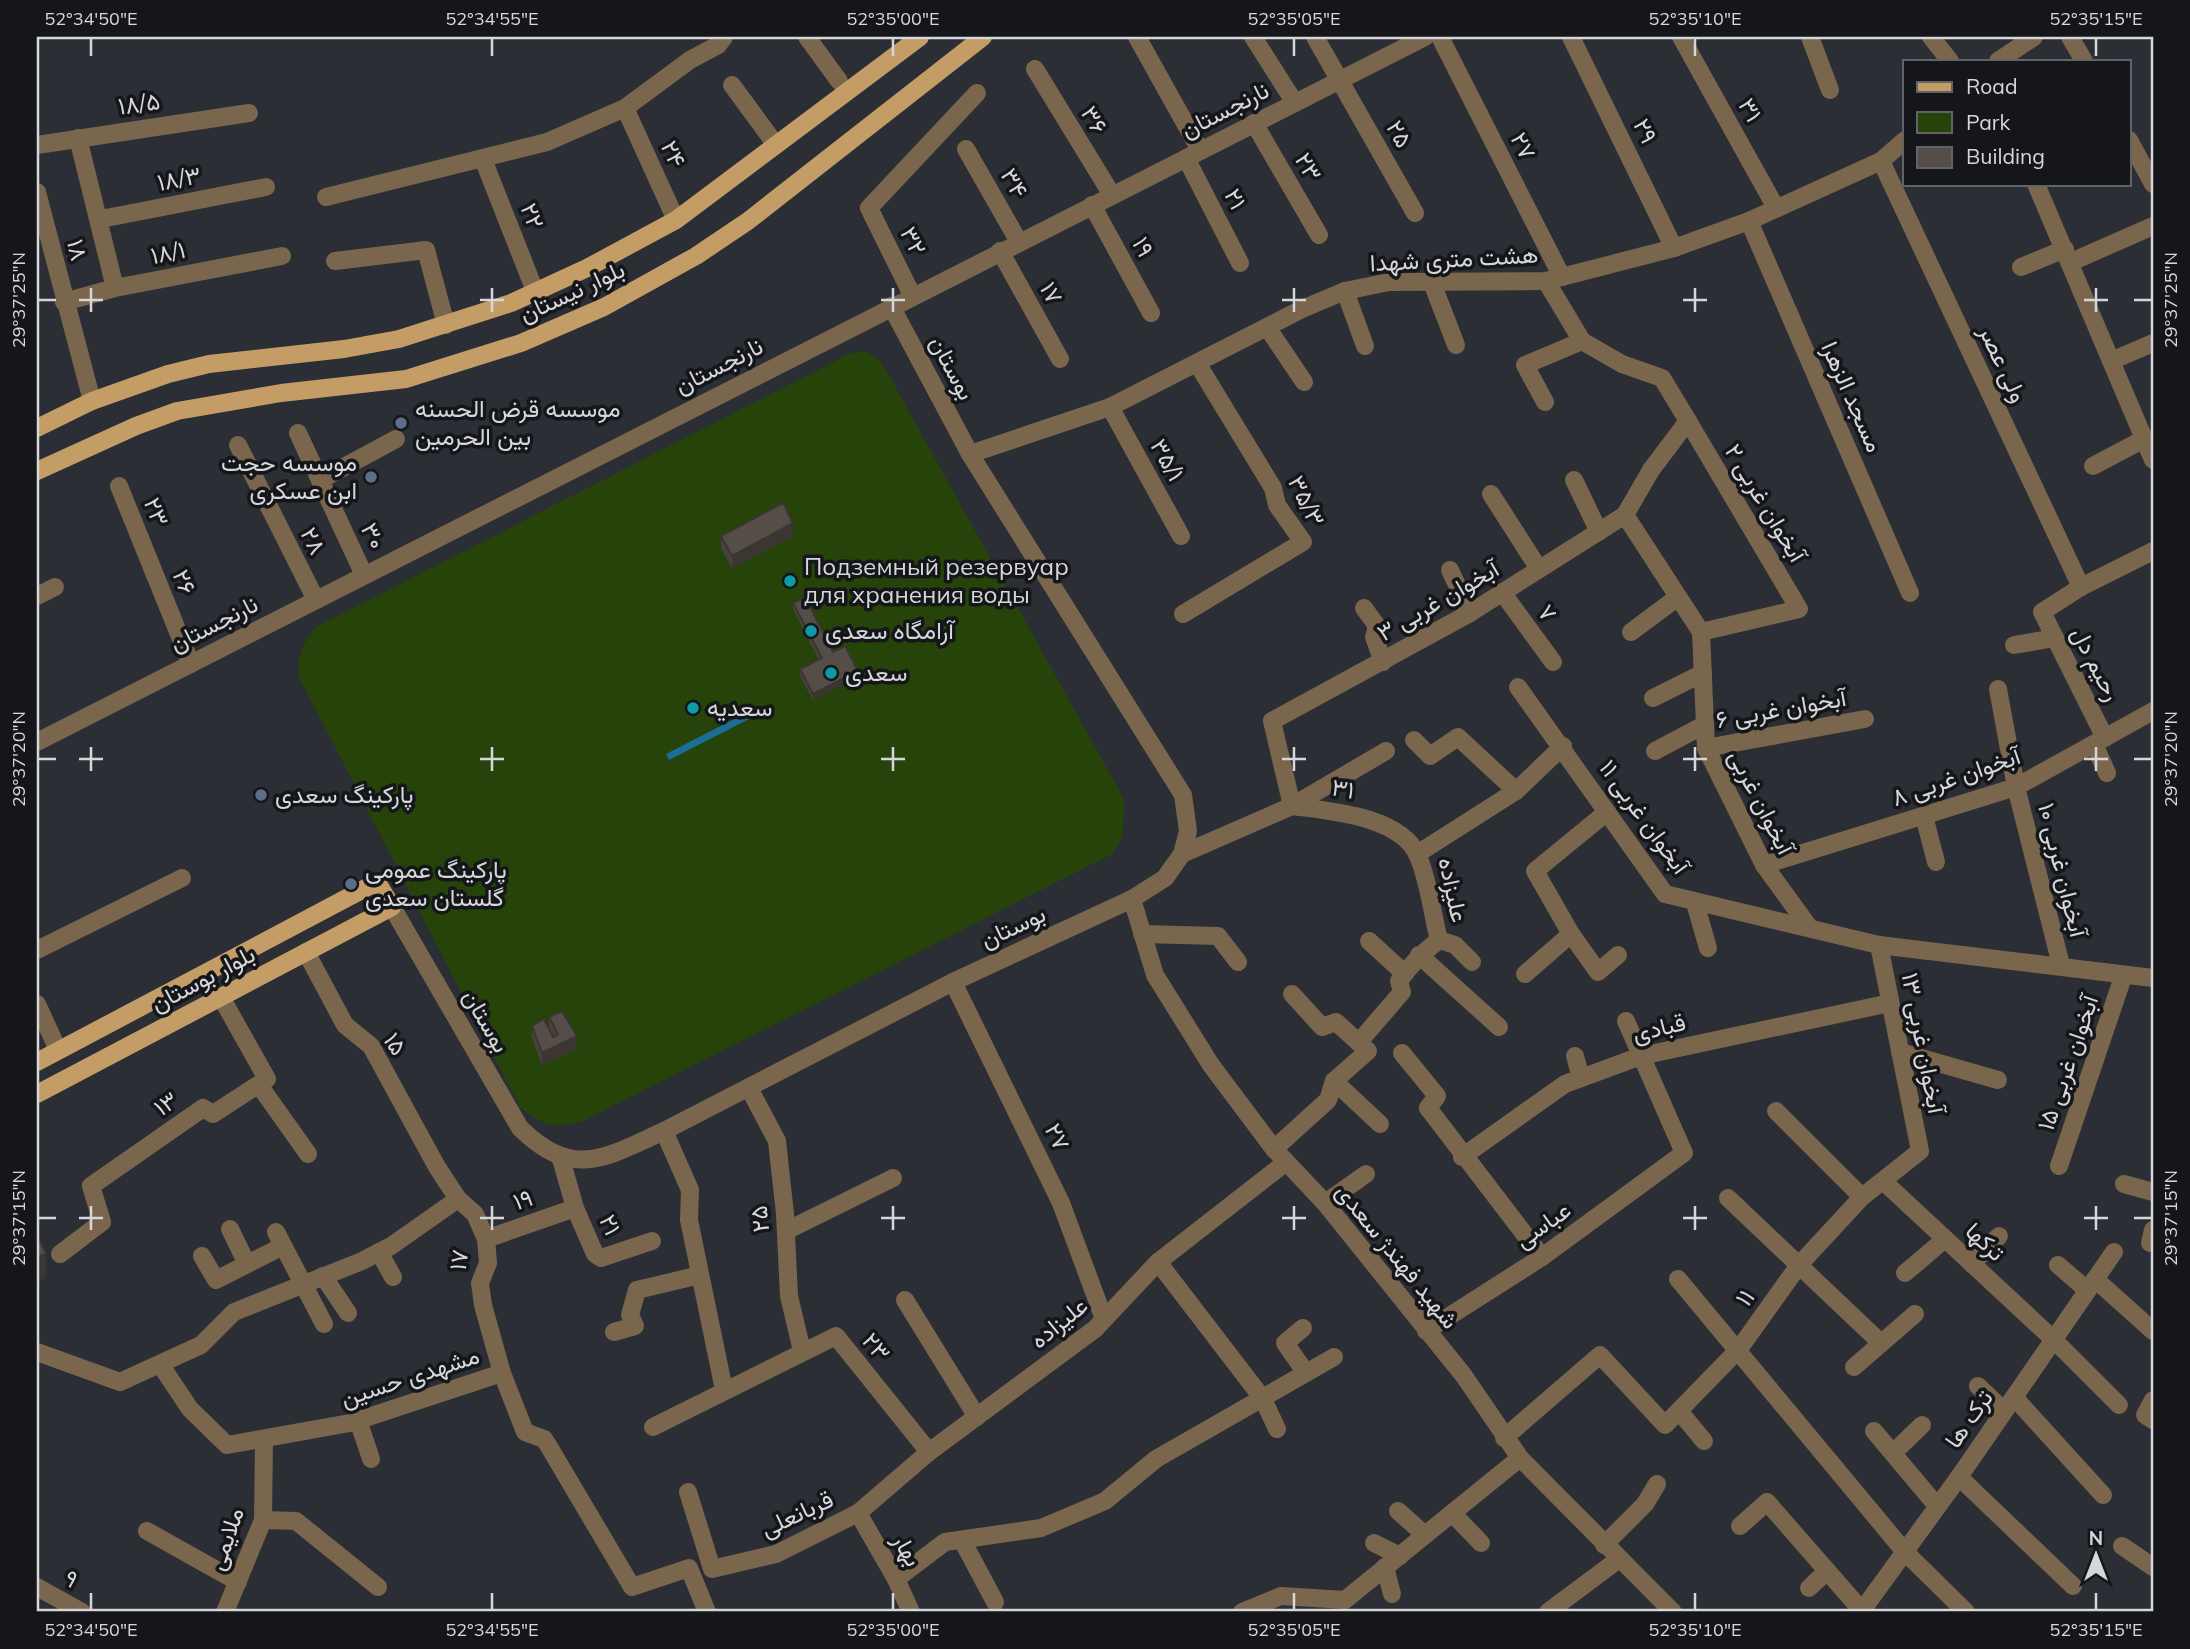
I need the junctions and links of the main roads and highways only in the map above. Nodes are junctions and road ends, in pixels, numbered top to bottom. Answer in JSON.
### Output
{"nodes":[{"id":1,"x":982,"y":37,"type":"edge"},
{"id":2,"x":913,"y":39,"type":"edge"},
{"id":3,"x":37,"y":428,"type":"edge"},
{"id":4,"x":37,"y":471,"type":"edge"},
{"id":5,"x":37,"y":1062,"type":"edge"},
{"id":6,"x":37,"y":1094,"type":"edge"}],
"edges":[{"from":1,"to":4,"type":"main road","name":"بلوار نیستان"},
{"from":2,"to":3,"type":"main road","name":"بلوار نیستان"},
{"from":5,"to":6,"type":"main road","name":"بلوار بوستان"}]}
